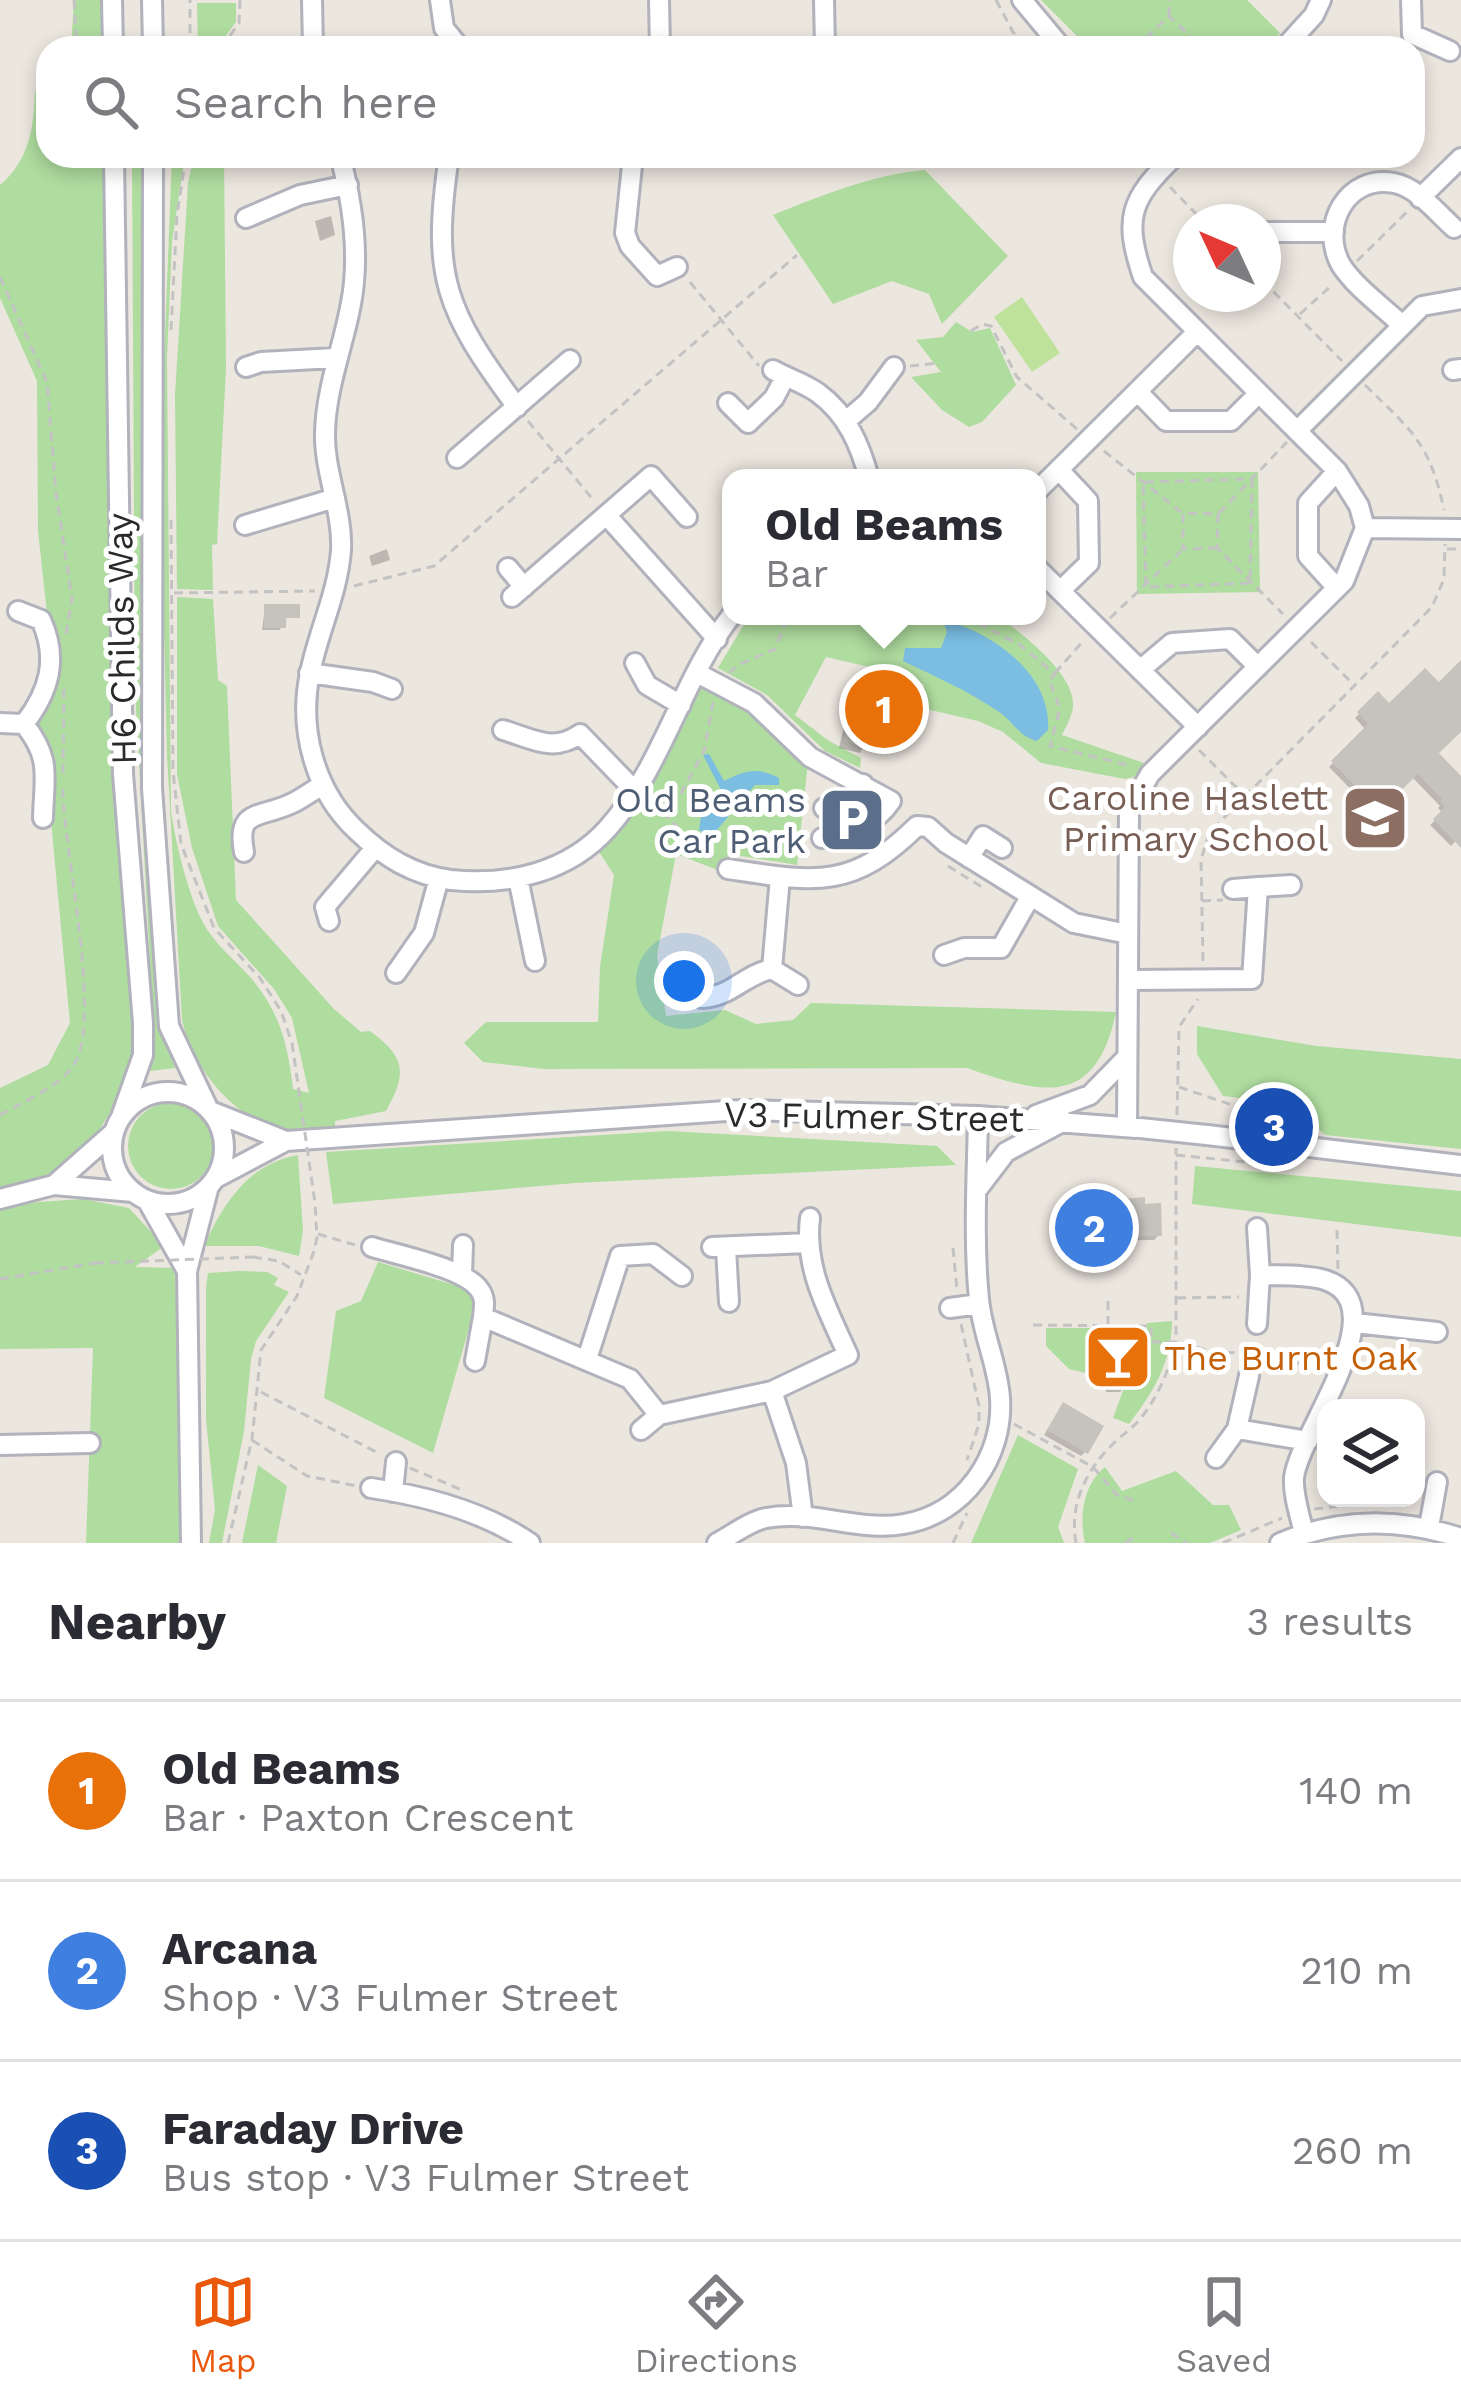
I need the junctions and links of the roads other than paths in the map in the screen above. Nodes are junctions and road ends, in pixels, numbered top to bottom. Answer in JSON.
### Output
{"nodes":[{"id":1,"x":152,"y":0,"type":"edge"},
{"id":2,"x":312,"y":0,"type":"edge"},
{"id":3,"x":440,"y":0,"type":"edge"},
{"id":4,"x":659,"y":0,"type":"edge"},
{"id":5,"x":824,"y":0,"type":"edge"},
{"id":6,"x":1022,"y":0,"type":"edge"},
{"id":7,"x":1322,"y":0,"type":"edge"},
{"id":8,"x":1411,"y":0,"type":"edge"},
{"id":9,"x":152,"y":36,"type":"edge"},
{"id":10,"x":313,"y":36,"type":"edge"},
{"id":11,"x":450,"y":36,"type":"edge"},
{"id":12,"x":660,"y":36,"type":"edge"},
{"id":13,"x":825,"y":36,"type":"edge"},
{"id":14,"x":1051,"y":36,"type":"edge"},
{"id":15,"x":1295,"y":36,"type":"edge"},
{"id":16,"x":1403,"y":36,"type":"edge"},
{"id":17,"x":1425,"y":44,"type":"edge"},
{"id":18,"x":1450,"y":51,"type":"dead end"},
{"id":19,"x":1461,"y":158,"type":"edge"},
{"id":20,"x":115,"y":168,"type":"edge"},
{"id":21,"x":153,"y":168,"type":"edge"},
{"id":22,"x":343,"y":168,"type":"edge"},
{"id":23,"x":447,"y":168,"type":"edge"},
{"id":24,"x":632,"y":168,"type":"edge"},
{"id":25,"x":1161,"y":168,"type":"edge"},
{"id":26,"x":348,"y":185,"type":"junction"},
{"id":27,"x":1420,"y":198,"type":"junction"},
{"id":28,"x":247,"y":218,"type":"dead end"},
{"id":29,"x":1454,"y":229,"type":"dead end"},
{"id":30,"x":1281,"y":232,"type":"edge"},
{"id":31,"x":1334,"y":232,"type":"junction"},
{"id":32,"x":677,"y":267,"type":"road end"},
{"id":33,"x":1461,"y":298,"type":"edge"},
{"id":34,"x":1402,"y":326,"type":"junction"},
{"id":35,"x":1197,"y":332,"type":"junction"},
{"id":36,"x":335,"y":358,"type":"junction"},
{"id":37,"x":570,"y":360,"type":"dead end"},
{"id":38,"x":246,"y":367,"type":"dead end"},
{"id":39,"x":894,"y":367,"type":"road end"},
{"id":40,"x":1138,"y":392,"type":"junction"},
{"id":41,"x":1259,"y":393,"type":"junction"},
{"id":42,"x":728,"y":404,"type":"dead end"},
{"id":43,"x":517,"y":407,"type":"junction"},
{"id":44,"x":846,"y":421,"type":"junction"},
{"id":45,"x":1297,"y":431,"type":"junction"},
{"id":46,"x":457,"y":458,"type":"dead end"},
{"id":47,"x":866,"y":469,"type":"edge"},
{"id":48,"x":1059,"y":470,"type":"junction"},
{"id":49,"x":1336,"y":471,"type":"junction"},
{"id":50,"x":1046,"y":482,"type":"edge"},
{"id":51,"x":335,"y":498,"type":"junction"},
{"id":52,"x":608,"y":517,"type":"junction"},
{"id":53,"x":687,"y":517,"type":"dead end"},
{"id":54,"x":245,"y":525,"type":"dead end"},
{"id":55,"x":1365,"y":529,"type":"junction"},
{"id":56,"x":1461,"y":529,"type":"edge"},
{"id":57,"x":508,"y":568,"type":"dead end"},
{"id":58,"x":1046,"y":577,"type":"edge"},
{"id":59,"x":1337,"y":588,"type":"junction"},
{"id":60,"x":1060,"y":591,"type":"junction"},
{"id":61,"x":18,"y":611,"type":"dead end"},
{"id":62,"x":726,"y":625,"type":"edge"},
{"id":63,"x":717,"y":639,"type":"junction"},
{"id":64,"x":635,"y":663,"type":"dead end"},
{"id":65,"x":1258,"y":667,"type":"junction"},
{"id":66,"x":1141,"y":670,"type":"junction"},
{"id":67,"x":309,"y":673,"type":"junction"},
{"id":68,"x":697,"y":673,"type":"junction"},
{"id":69,"x":392,"y":689,"type":"dead end"},
{"id":70,"x":681,"y":705,"type":"junction"},
{"id":71,"x":0,"y":723,"type":"edge"},
{"id":72,"x":25,"y":724,"type":"junction"},
{"id":73,"x":503,"y":730,"type":"dead end"},
{"id":74,"x":1192,"y":732,"type":"junction"},
{"id":75,"x":863,"y":784,"type":"junction"},
{"id":76,"x":321,"y":786,"type":"junction"},
{"id":77,"x":636,"y":792,"type":"junction"},
{"id":78,"x":824,"y":808,"type":"dead end"},
{"id":79,"x":43,"y":818,"type":"dead end"},
{"id":80,"x":966,"y":824,"type":"dead end"},
{"id":81,"x":983,"y":836,"type":"junction"},
{"id":82,"x":822,"y":838,"type":"dead end"},
{"id":83,"x":375,"y":848,"type":"junction"},
{"id":84,"x":1002,"y":848,"type":"dead end"},
{"id":85,"x":244,"y":853,"type":"dead end"},
{"id":86,"x":969,"y":858,"type":"junction"},
{"id":87,"x":728,"y":869,"type":"road end"},
{"id":88,"x":780,"y":877,"type":"junction"},
{"id":89,"x":439,"y":878,"type":"junction"},
{"id":90,"x":518,"y":878,"type":"junction"},
{"id":91,"x":1291,"y":885,"type":"dead end"},
{"id":92,"x":1258,"y":887,"type":"junction"},
{"id":93,"x":1233,"y":889,"type":"dead end"},
{"id":94,"x":1030,"y":897,"type":"junction"},
{"id":95,"x":321,"y":910,"type":"dead end"},
{"id":96,"x":1128,"y":934,"type":"junction"},
{"id":97,"x":528,"y":951,"type":"dead end"},
{"id":98,"x":944,"y":955,"type":"dead end"},
{"id":99,"x":398,"y":960,"type":"dead end"},
{"id":100,"x":772,"y":969,"type":"junction"},
{"id":101,"x":1129,"y":980,"type":"junction"},
{"id":102,"x":798,"y":985,"type":"dead end"},
{"id":103,"x":703,"y":998,"type":"dead end"},
{"id":104,"x":1126,"y":1057,"type":"junction"},
{"id":105,"x":209,"y":1109,"type":"junction"},
{"id":106,"x":978,"y":1115,"type":"junction"},
{"id":107,"x":1026,"y":1118,"type":"junction"},
{"id":108,"x":1064,"y":1121,"type":"junction"},
{"id":109,"x":117,"y":1125,"type":"junction"},
{"id":110,"x":1133,"y":1128,"type":"junction"},
{"id":111,"x":286,"y":1142,"type":"junction"},
{"id":112,"x":1461,"y":1166,"type":"edge"},
{"id":113,"x":213,"y":1182,"type":"junction"},
{"id":114,"x":54,"y":1185,"type":"junction"},
{"id":115,"x":977,"y":1190,"type":"junction"},
{"id":116,"x":140,"y":1196,"type":"junction"},
{"id":117,"x":0,"y":1199,"type":"edge"},
{"id":118,"x":810,"y":1218,"type":"dead end"},
{"id":119,"x":1257,"y":1228,"type":"dead end"},
{"id":120,"x":808,"y":1243,"type":"junction"},
{"id":121,"x":463,"y":1245,"type":"dead end"},
{"id":122,"x":372,"y":1247,"type":"road end"},
{"id":123,"x":187,"y":1270,"type":"junction"},
{"id":124,"x":462,"y":1275,"type":"junction"},
{"id":125,"x":1260,"y":1275,"type":"junction"},
{"id":126,"x":682,"y":1276,"type":"dead end"},
{"id":127,"x":729,"y":1302,"type":"dead end"},
{"id":128,"x":979,"y":1304,"type":"junction"},
{"id":129,"x":954,"y":1308,"type":"road end"},
{"id":130,"x":483,"y":1317,"type":"junction"},
{"id":131,"x":1355,"y":1323,"type":"junction"},
{"id":132,"x":1257,"y":1324,"type":"dead end"},
{"id":133,"x":1437,"y":1332,"type":"dead end"},
{"id":134,"x":587,"y":1359,"type":"junction"},
{"id":135,"x":476,"y":1361,"type":"dead end"},
{"id":136,"x":1249,"y":1376,"type":"dead end"},
{"id":137,"x":772,"y":1391,"type":"junction"},
{"id":138,"x":1336,"y":1399,"type":"edge"},
{"id":139,"x":659,"y":1414,"type":"junction"},
{"id":140,"x":1237,"y":1429,"type":"junction"},
{"id":141,"x":1317,"y":1429,"type":"edge"},
{"id":142,"x":641,"y":1430,"type":"dead end"},
{"id":143,"x":1308,"y":1441,"type":"junction"},
{"id":144,"x":90,"y":1444,"type":"dead end"},
{"id":145,"x":0,"y":1445,"type":"edge"},
{"id":146,"x":1216,"y":1458,"type":"dead end"},
{"id":147,"x":396,"y":1462,"type":"dead end"},
{"id":148,"x":1437,"y":1481,"type":"dead end"},
{"id":149,"x":370,"y":1488,"type":"road end"},
{"id":150,"x":394,"y":1492,"type":"junction"},
{"id":151,"x":803,"y":1516,"type":"junction"},
{"id":152,"x":918,"y":1521,"type":"junction"},
{"id":153,"x":842,"y":1523,"type":"junction"},
{"id":154,"x":1429,"y":1528,"type":"junction"},
{"id":155,"x":1304,"y":1533,"type":"junction"},
{"id":156,"x":509,"y":1537,"type":"edge"},
{"id":157,"x":1461,"y":1538,"type":"edge"},
{"id":158,"x":191,"y":1543,"type":"edge"},
{"id":159,"x":530,"y":1543,"type":"edge"},
{"id":160,"x":718,"y":1543,"type":"edge"},
{"id":161,"x":830,"y":1543,"type":"edge"},
{"id":162,"x":926,"y":1543,"type":"edge"},
{"id":163,"x":1280,"y":1543,"type":"edge"}],
"edges":[{"from":1,"to":9,"type":"street"},
{"from":2,"to":10,"type":"street"},
{"from":3,"to":11,"type":"street"},
{"from":4,"to":12,"type":"street"},
{"from":5,"to":13,"type":"street"},
{"from":6,"to":14,"type":"street"},
{"from":7,"to":15,"type":"street"},
{"from":8,"to":16,"type":"street"},
{"from":17,"to":18,"type":"street"},
{"from":19,"to":27,"type":"street"},
{"from":20,"to":109,"type":"street","name":"H6 Childs Way"},
{"from":21,"to":105,"type":"street","name":"H6 Childs Way"},
{"from":22,"to":26,"type":"street"},
{"from":23,"to":43,"type":"street"},
{"from":24,"to":32,"type":"street"},
{"from":25,"to":35,"type":"street"},
{"from":26,"to":28,"type":"street"},
{"from":26,"to":36,"type":"street"},
{"from":27,"to":29,"type":"street"},
{"from":27,"to":31,"type":"street"},
{"from":30,"to":31,"type":"street"},
{"from":31,"to":34,"type":"street"},
{"from":33,"to":34,"type":"street"},
{"from":34,"to":45,"type":"street"},
{"from":35,"to":40,"type":"street"},
{"from":35,"to":41,"type":"street"},
{"from":36,"to":38,"type":"street"},
{"from":36,"to":51,"type":"street"},
{"from":37,"to":43,"type":"street"},
{"from":39,"to":44,"type":"street"},
{"from":40,"to":41,"type":"street"},
{"from":40,"to":48,"type":"street"},
{"from":41,"to":45,"type":"street"},
{"from":42,"to":44,"type":"street"},
{"from":43,"to":46,"type":"street"},
{"from":44,"to":47,"type":"street"},
{"from":45,"to":49,"type":"street"},
{"from":48,"to":50,"type":"street"},
{"from":48,"to":60,"type":"street"},
{"from":49,"to":55,"type":"street"},
{"from":49,"to":59,"type":"street"},
{"from":51,"to":54,"type":"street"},
{"from":51,"to":67,"type":"street"},
{"from":52,"to":53,"type":"street"},
{"from":52,"to":57,"type":"street"},
{"from":52,"to":63,"type":"street"},
{"from":55,"to":56,"type":"street"},
{"from":55,"to":59,"type":"street"},
{"from":58,"to":60,"type":"street"},
{"from":59,"to":65,"type":"street"},
{"from":60,"to":66,"type":"street"},
{"from":61,"to":72,"type":"street"},
{"from":62,"to":63,"type":"street"},
{"from":63,"to":68,"type":"street"},
{"from":64,"to":70,"type":"street"},
{"from":65,"to":66,"type":"street"},
{"from":65,"to":74,"type":"street"},
{"from":66,"to":74,"type":"street"},
{"from":67,"to":69,"type":"street"},
{"from":67,"to":76,"type":"street"},
{"from":68,"to":70,"type":"street"},
{"from":68,"to":75,"type":"street"},
{"from":70,"to":77,"type":"street"},
{"from":71,"to":72,"type":"street"},
{"from":72,"to":79,"type":"street"},
{"from":73,"to":77,"type":"street"},
{"from":74,"to":96,"type":"street"},
{"from":75,"to":78,"type":"street"},
{"from":75,"to":82,"type":"street"},
{"from":76,"to":83,"type":"street"},
{"from":76,"to":85,"type":"street"},
{"from":77,"to":90,"type":"street"},
{"from":80,"to":81,"type":"street"},
{"from":81,"to":84,"type":"street"},
{"from":81,"to":86,"type":"street"},
{"from":83,"to":89,"type":"street"},
{"from":83,"to":95,"type":"street"},
{"from":86,"to":88,"type":"street"},
{"from":86,"to":94,"type":"street"},
{"from":87,"to":88,"type":"street"},
{"from":88,"to":100,"type":"street"},
{"from":89,"to":90,"type":"street"},
{"from":89,"to":99,"type":"street"},
{"from":90,"to":97,"type":"street"},
{"from":91,"to":92,"type":"street"},
{"from":92,"to":93,"type":"street"},
{"from":92,"to":101,"type":"street"},
{"from":94,"to":96,"type":"street"},
{"from":94,"to":98,"type":"street"},
{"from":96,"to":101,"type":"street"},
{"from":100,"to":102,"type":"street"},
{"from":100,"to":103,"type":"street"},
{"from":101,"to":104,"type":"street"},
{"from":104,"to":107,"type":"street"},
{"from":104,"to":110,"type":"street"},
{"from":105,"to":109,"type":"street"},
{"from":105,"to":111,"type":"street","name":"V3 Fulmer Street"},
{"from":105,"to":113,"type":"street"},
{"from":106,"to":107,"type":"street","name":"V3 Fulmer Street"},
{"from":106,"to":111,"type":"street","name":"V3 Fulmer Street"},
{"from":106,"to":115,"type":"street"},
{"from":107,"to":108,"type":"street","name":"V3 Fulmer Street"},
{"from":108,"to":110,"type":"street","name":"V3 Fulmer Street"},
{"from":108,"to":115,"type":"street"},
{"from":109,"to":114,"type":"street"},
{"from":109,"to":116,"type":"street"},
{"from":110,"to":112,"type":"street","name":"V3 Fulmer Street","bridge":true},
{"from":111,"to":113,"type":"street","name":"V3 Fulmer Street"},
{"from":113,"to":116,"type":"street"},
{"from":113,"to":123,"type":"street"},
{"from":114,"to":116,"type":"street"},
{"from":114,"to":117,"type":"street"},
{"from":115,"to":128,"type":"street"},
{"from":116,"to":123,"type":"street"},
{"from":118,"to":120,"type":"street"},
{"from":119,"to":125,"type":"street"},
{"from":120,"to":127,"type":"street"},
{"from":120,"to":137,"type":"street"},
{"from":121,"to":124,"type":"street"},
{"from":122,"to":124,"type":"street"},
{"from":123,"to":158,"type":"street"},
{"from":124,"to":130,"type":"street"},
{"from":125,"to":131,"type":"street"},
{"from":125,"to":132,"type":"street"},
{"from":126,"to":134,"type":"street"},
{"from":128,"to":129,"type":"street"},
{"from":128,"to":152,"type":"street"},
{"from":130,"to":134,"type":"street"},
{"from":130,"to":135,"type":"street"},
{"from":131,"to":133,"type":"street"},
{"from":131,"to":138,"type":"street"},
{"from":134,"to":139,"type":"street"},
{"from":136,"to":140,"type":"street"},
{"from":137,"to":139,"type":"street"},
{"from":137,"to":151,"type":"street"},
{"from":139,"to":142,"type":"street"},
{"from":140,"to":143,"type":"street"},
{"from":140,"to":146,"type":"street"},
{"from":141,"to":143,"type":"street"},
{"from":143,"to":155,"type":"street"},
{"from":144,"to":145,"type":"street"},
{"from":147,"to":150,"type":"street"},
{"from":148,"to":154,"type":"street"},
{"from":149,"to":150,"type":"street"},
{"from":150,"to":156,"type":"street"},
{"from":151,"to":153,"type":"street"},
{"from":151,"to":160,"type":"street"},
{"from":152,"to":153,"type":"street"},
{"from":152,"to":162,"type":"street"},
{"from":153,"to":161,"type":"street"},
{"from":154,"to":155,"type":"street"},
{"from":154,"to":157,"type":"street"},
{"from":155,"to":163,"type":"street"},
{"from":156,"to":159,"type":"street"}]}
